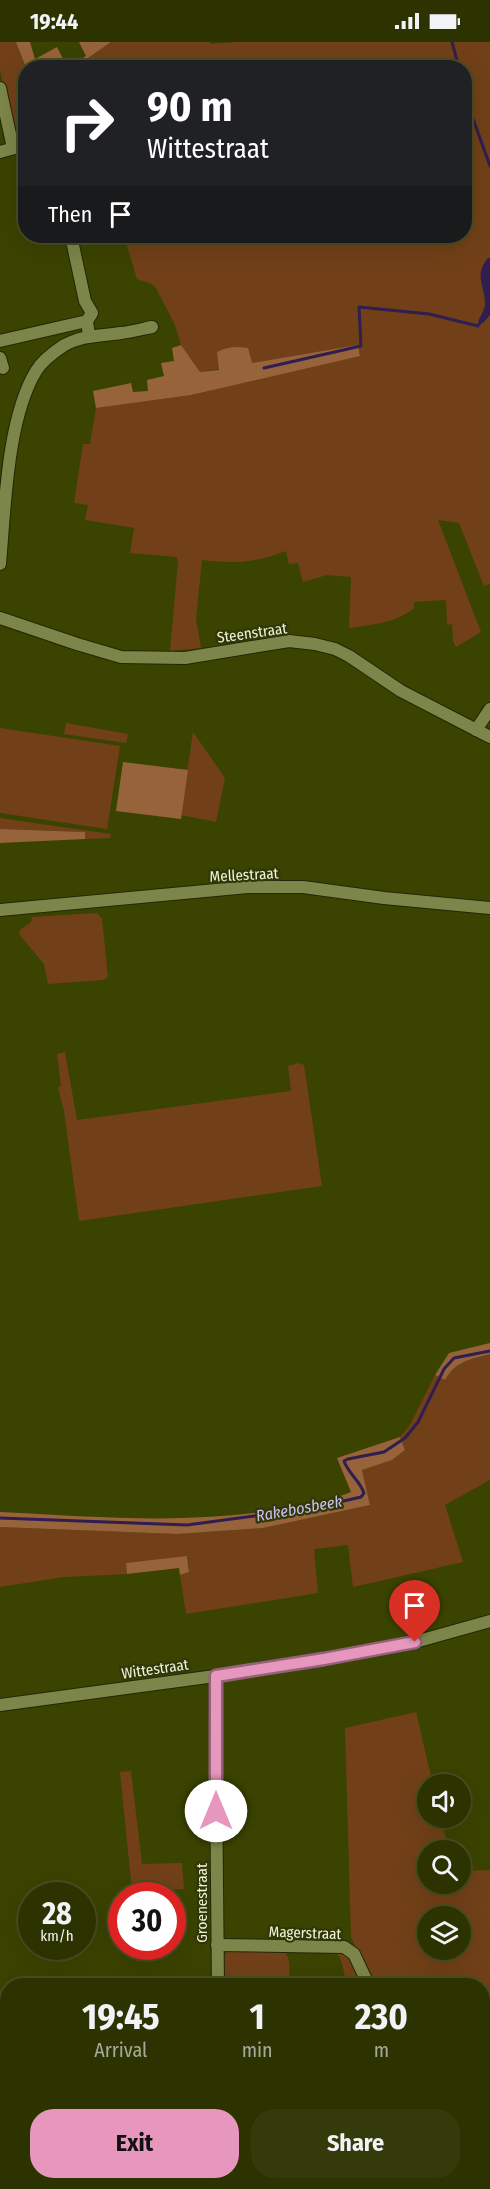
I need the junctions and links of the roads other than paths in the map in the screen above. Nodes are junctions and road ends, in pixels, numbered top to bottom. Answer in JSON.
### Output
{"nodes":[{"id":1,"x":0,"y":88,"type":"edge"},
{"id":2,"x":18,"y":144,"type":"edge"},
{"id":3,"x":18,"y":147,"type":"edge"},
{"id":4,"x":0,"y":152,"type":"edge"},
{"id":5,"x":73,"y":243,"type":"edge"},
{"id":6,"x":87,"y":321,"type":"junction"},
{"id":7,"x":152,"y":327,"type":"dead end"},
{"id":8,"x":89,"y":336,"type":"junction"},
{"id":9,"x":0,"y":341,"type":"edge"},
{"id":10,"x":0,"y":564,"type":"edge"},
{"id":11,"x":0,"y":618,"type":"edge"},
{"id":12,"x":490,"y":709,"type":"edge"},
{"id":13,"x":476,"y":730,"type":"junction"},
{"id":14,"x":490,"y":737,"type":"edge"},
{"id":15,"x":490,"y":908,"type":"edge"},
{"id":16,"x":0,"y":910,"type":"edge"},
{"id":17,"x":490,"y":1621,"type":"edge"},
{"id":18,"x":216,"y":1676,"type":"junction"},
{"id":19,"x":0,"y":1705,"type":"edge"},
{"id":20,"x":218,"y":1945,"type":"junction"},
{"id":21,"x":218,"y":1978,"type":"edge"},
{"id":22,"x":365,"y":1978,"type":"edge"}],
"edges":[{"from":1,"to":2,"type":"street"},
{"from":3,"to":4,"type":"street"},
{"from":5,"to":6,"type":"street"},
{"from":6,"to":8,"type":"street"},
{"from":6,"to":9,"type":"street"},
{"from":7,"to":8,"type":"street"},
{"from":8,"to":10,"type":"street"},
{"from":11,"to":13,"type":"street","name":"Steenstraat"},
{"from":12,"to":13,"type":"street"},
{"from":13,"to":14,"type":"street","name":"Steenstraat"},
{"from":15,"to":16,"type":"street","name":"Mellestraat"},
{"from":17,"to":18,"type":"street","name":"Wittestraat"},
{"from":18,"to":19,"type":"street","name":"Wittestraat"},
{"from":18,"to":20,"type":"street","name":"Groenestraat"},
{"from":20,"to":21,"type":"street","name":"Groenestraat"},
{"from":20,"to":22,"type":"street","name":"Magerstraat"}]}
